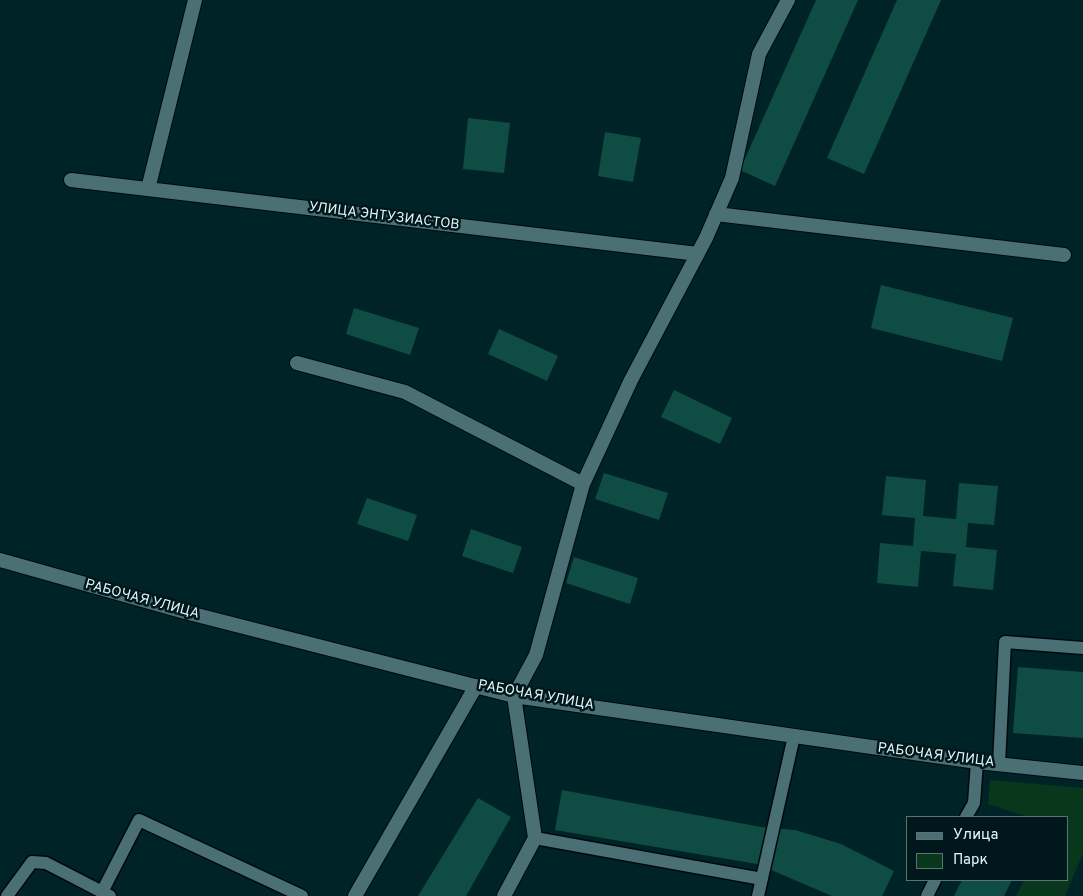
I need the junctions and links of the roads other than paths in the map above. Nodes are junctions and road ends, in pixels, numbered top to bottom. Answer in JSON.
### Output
{"nodes":[{"id":1,"x":195,"y":0,"type":"edge"},
{"id":2,"x":788,"y":0,"type":"edge"},
{"id":3,"x":71,"y":180,"type":"dead end"},
{"id":4,"x":148,"y":189,"type":"junction"},
{"id":5,"x":716,"y":214,"type":"junction"},
{"id":6,"x":698,"y":254,"type":"junction"},
{"id":7,"x":1064,"y":255,"type":"dead end"},
{"id":8,"x":297,"y":363,"type":"dead end"},
{"id":9,"x":583,"y":484,"type":"junction"},
{"id":10,"x":0,"y":560,"type":"edge"},
{"id":11,"x":1083,"y":648,"type":"edge"},
{"id":12,"x":476,"y":686,"type":"junction"},
{"id":13,"x":514,"y":696,"type":"junction"},
{"id":14,"x":794,"y":736,"type":"junction"},
{"id":15,"x":977,"y":762,"type":"junction"},
{"id":16,"x":999,"y":764,"type":"junction"},
{"id":17,"x":1083,"y":773,"type":"edge"},
{"id":18,"x":967,"y":816,"type":"edge"},
{"id":19,"x":535,"y":838,"type":"junction"},
{"id":20,"x":762,"y":879,"type":"junction"},
{"id":21,"x":934,"y":881,"type":"edge"},
{"id":22,"x":106,"y":894,"type":"edge"},
{"id":23,"x":6,"y":896,"type":"edge"},
{"id":24,"x":302,"y":896,"type":"edge"},
{"id":25,"x":355,"y":896,"type":"edge"},
{"id":26,"x":504,"y":896,"type":"edge"},
{"id":27,"x":758,"y":896,"type":"edge"},
{"id":28,"x":927,"y":896,"type":"edge"}],
"edges":[{"from":1,"to":4,"type":"street"},
{"from":2,"to":5,"type":"street"},
{"from":3,"to":4,"type":"street","name":"УЛИЦА ЭНТУЗИАСТОВ"},
{"from":4,"to":6,"type":"street","name":"УЛИЦА ЭНТУЗИАСТОВ"},
{"from":5,"to":6,"type":"street"},
{"from":5,"to":7,"type":"street"},
{"from":6,"to":9,"type":"street"},
{"from":8,"to":9,"type":"street"},
{"from":9,"to":13,"type":"street"},
{"from":10,"to":12,"type":"street","name":"РАБОЧАЯ УЛИЦА"},
{"from":11,"to":16,"type":"lane"},
{"from":12,"to":13,"type":"street","name":"РАБОЧАЯ УЛИЦА"},
{"from":12,"to":25,"type":"street"},
{"from":13,"to":14,"type":"street","name":"РАБОЧАЯ УЛИЦА"},
{"from":13,"to":19,"type":"street"},
{"from":14,"to":15,"type":"street","name":"РАБОЧАЯ УЛИЦА"},
{"from":14,"to":20,"type":"lane"},
{"from":15,"to":16,"type":"street","name":"РАБОЧАЯ УЛИЦА"},
{"from":15,"to":18,"type":"lane"},
{"from":16,"to":17,"type":"street","name":"РАБОЧАЯ УЛИЦА"},
{"from":19,"to":20,"type":"lane"},
{"from":19,"to":26,"type":"street"},
{"from":20,"to":27,"type":"lane"},
{"from":21,"to":28,"type":"lane"},
{"from":22,"to":23,"type":"lane"},
{"from":22,"to":24,"type":"lane"}]}
